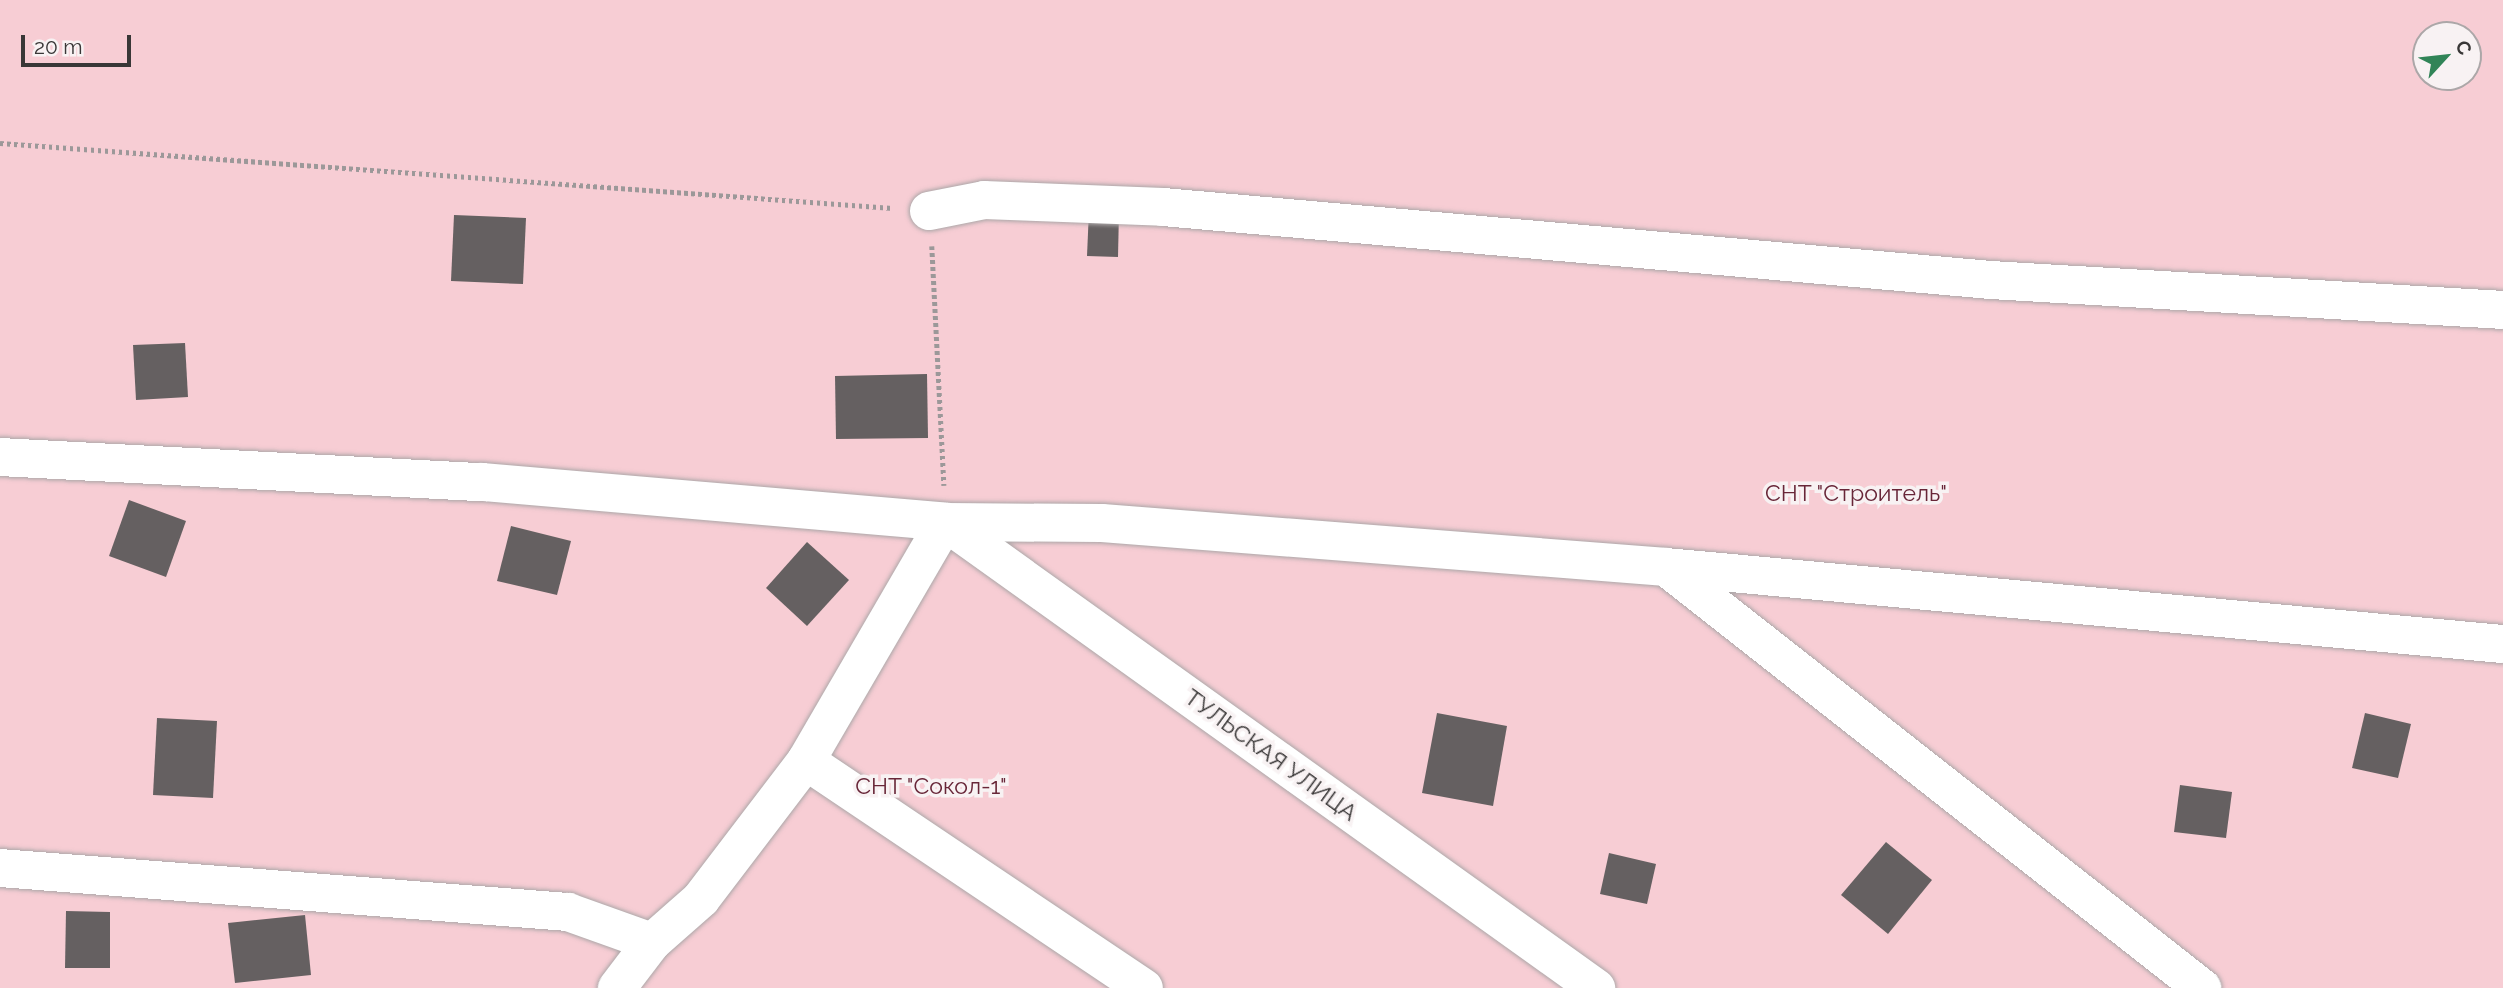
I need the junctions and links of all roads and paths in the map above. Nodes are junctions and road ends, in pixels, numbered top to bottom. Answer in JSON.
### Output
{"nodes":[{"id":1,"x":0,"y":143,"type":"edge"},
{"id":2,"x":929,"y":211,"type":"junction"},
{"id":3,"x":2503,"y":310,"type":"edge"},
{"id":4,"x":0,"y":457,"type":"edge"},
{"id":5,"x":945,"y":522,"type":"junction"},
{"id":6,"x":1666,"y":567,"type":"junction"},
{"id":7,"x":2503,"y":644,"type":"edge"},
{"id":8,"x":806,"y":761,"type":"junction"},
{"id":9,"x":0,"y":868,"type":"edge"},
{"id":10,"x":652,"y":942,"type":"junction"},
{"id":11,"x":617,"y":988,"type":"edge"},
{"id":12,"x":1144,"y":988,"type":"edge"},
{"id":13,"x":1596,"y":988,"type":"edge"},
{"id":14,"x":2202,"y":988,"type":"edge"}],
"edges":[{"from":1,"to":2,"type":"path"},
{"from":2,"to":3,"type":"street"},
{"from":2,"to":5,"type":"path"},
{"from":4,"to":5,"type":"street"},
{"from":5,"to":6,"type":"street"},
{"from":5,"to":8,"type":"street"},
{"from":5,"to":13,"type":"street","name":"ТУЛЬСКАЯ УЛИЦА"},
{"from":6,"to":7,"type":"street"},
{"from":6,"to":14,"type":"street"},
{"from":8,"to":10,"type":"street"},
{"from":8,"to":12,"type":"street"},
{"from":9,"to":10,"type":"street"},
{"from":10,"to":11,"type":"street"}]}
